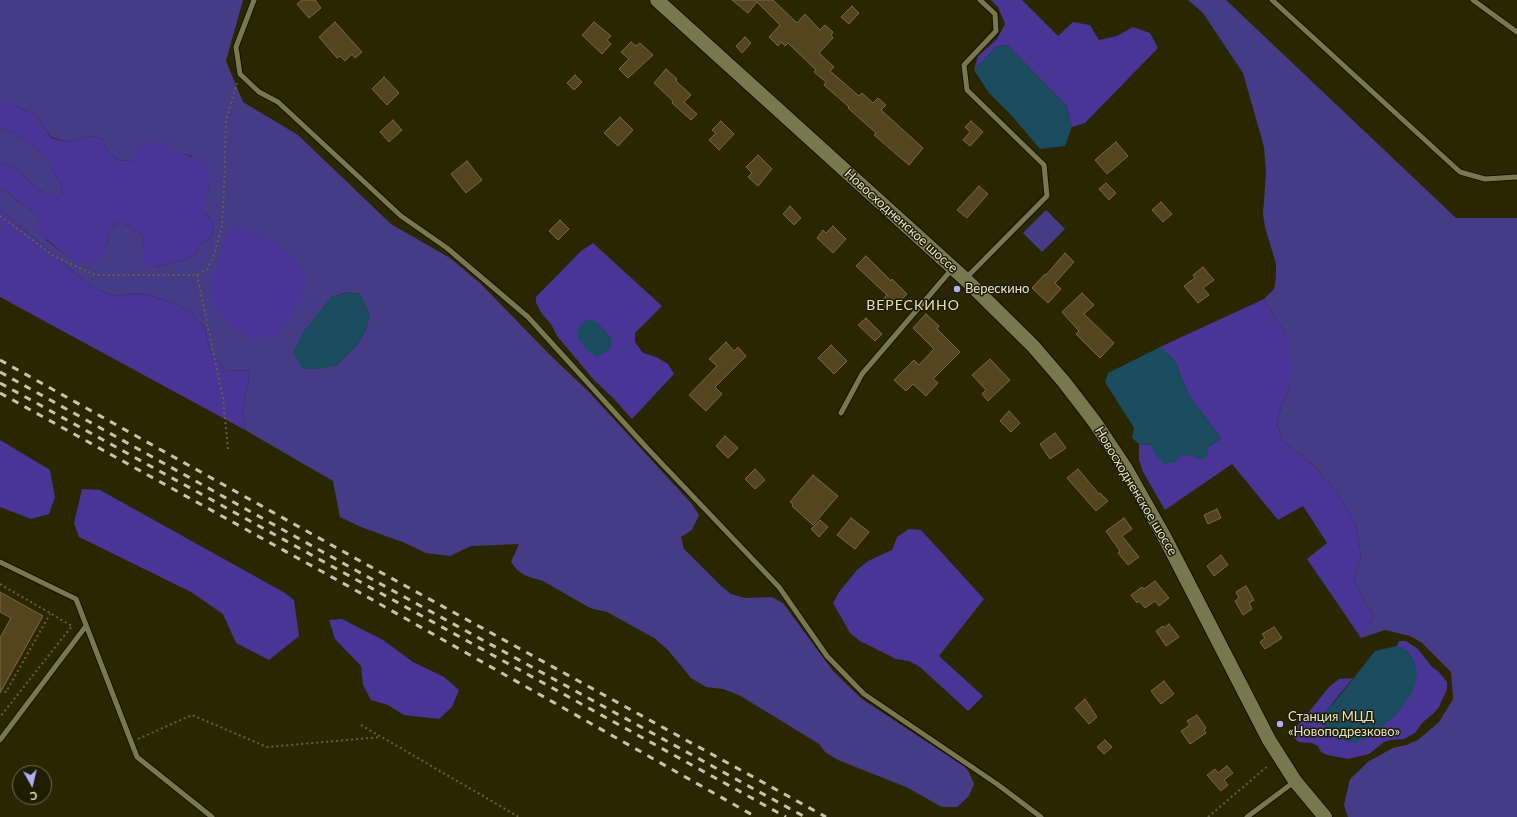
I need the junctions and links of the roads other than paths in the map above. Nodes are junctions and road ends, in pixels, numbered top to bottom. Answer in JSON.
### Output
{"nodes":[{"id":1,"x":254,"y":0,"type":"edge"},
{"id":2,"x":657,"y":0,"type":"edge"},
{"id":3,"x":980,"y":0,"type":"edge"},
{"id":4,"x":1272,"y":0,"type":"edge"},
{"id":5,"x":1473,"y":0,"type":"edge"},
{"id":6,"x":1517,"y":32,"type":"edge"},
{"id":7,"x":1517,"y":177,"type":"edge"},
{"id":8,"x":953,"y":268,"type":"junction"},
{"id":9,"x":965,"y":279,"type":"junction"},
{"id":10,"x":841,"y":413,"type":"dead end"},
{"id":11,"x":0,"y":562,"type":"edge"},
{"id":12,"x":86,"y":626,"type":"junction"},
{"id":13,"x":0,"y":740,"type":"edge"},
{"id":14,"x":1295,"y":781,"type":"junction"},
{"id":15,"x":212,"y":817,"type":"edge"},
{"id":16,"x":1041,"y":817,"type":"edge"},
{"id":17,"x":1247,"y":817,"type":"edge"},
{"id":18,"x":1324,"y":817,"type":"edge"}],
"edges":[{"from":1,"to":16,"type":"lane"},
{"from":2,"to":8,"type":"main road","name":"Новосходненское шоссе"},
{"from":3,"to":9,"type":"lane"},
{"from":4,"to":7,"type":"lane"},
{"from":5,"to":6,"type":"lane"},
{"from":8,"to":9,"type":"main road","name":"Новосходненское шоссе"},
{"from":8,"to":10,"type":"lane"},
{"from":9,"to":14,"type":"main road","name":"Новосходненское шоссе"},
{"from":11,"to":12,"type":"lane"},
{"from":12,"to":13,"type":"lane"},
{"from":12,"to":15,"type":"lane"},
{"from":14,"to":17,"type":"lane"},
{"from":14,"to":18,"type":"main road","name":"Новосходненское шоссе"}]}
